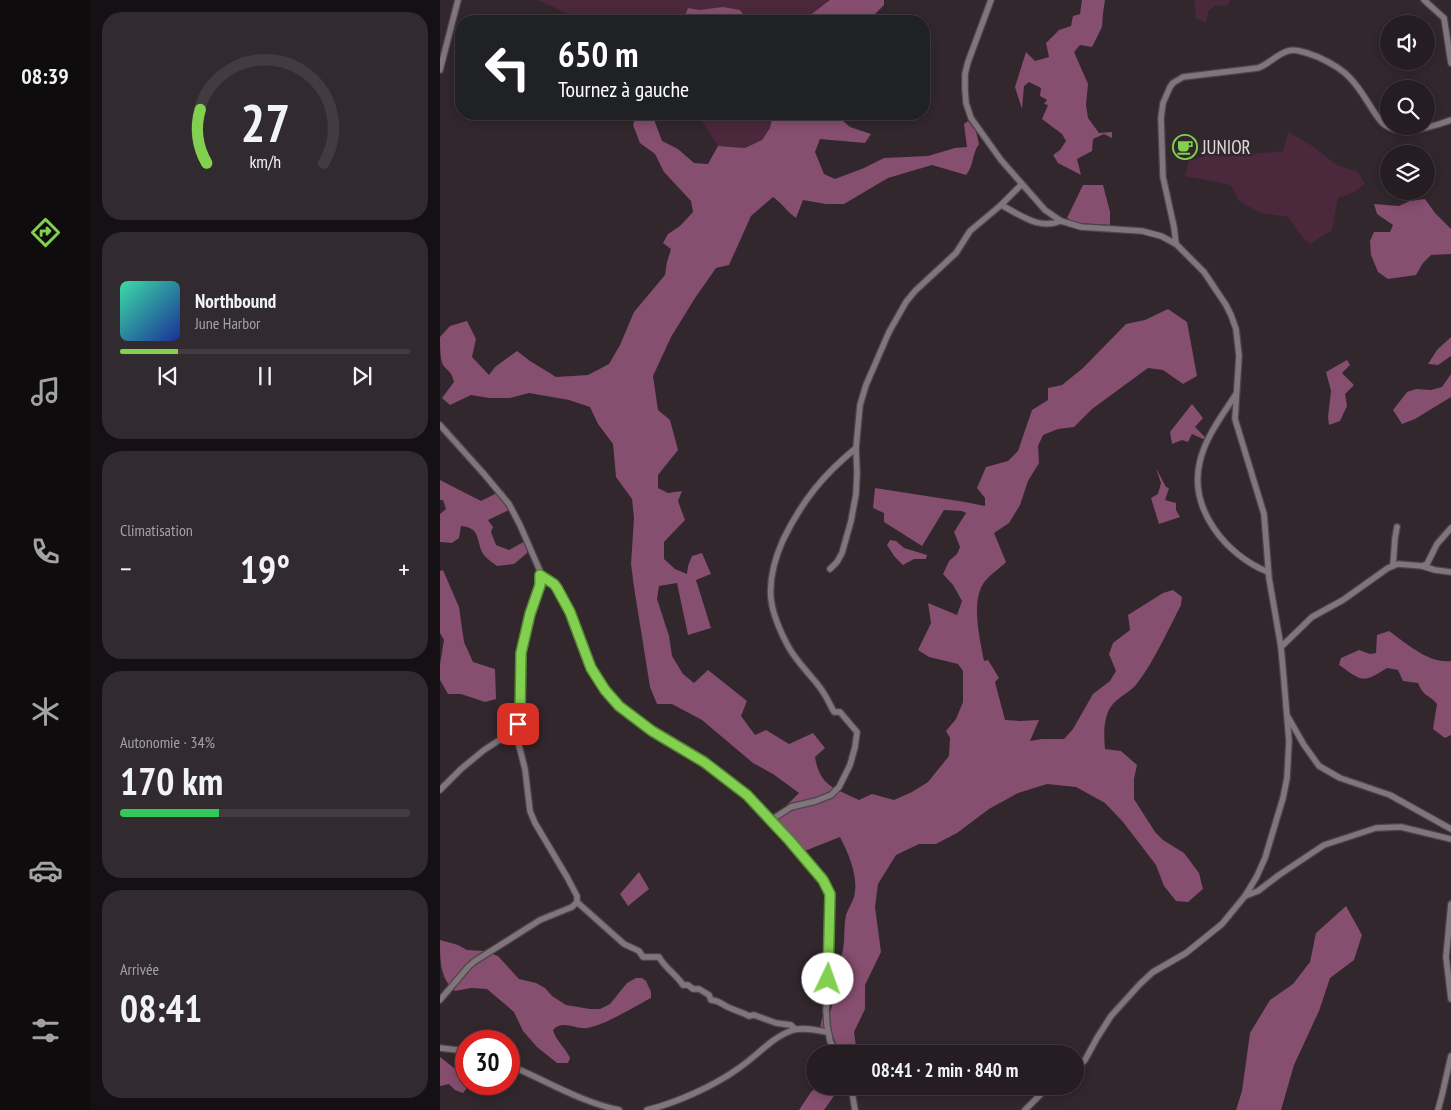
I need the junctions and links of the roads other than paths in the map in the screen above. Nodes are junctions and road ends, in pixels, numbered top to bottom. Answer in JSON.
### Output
{"nodes":[{"id":1,"x":458,"y":0,"type":"edge"},
{"id":2,"x":991,"y":0,"type":"edge"},
{"id":3,"x":1424,"y":0,"type":"edge"},
{"id":4,"x":1451,"y":62,"type":"edge"},
{"id":5,"x":440,"y":70,"type":"edge"},
{"id":6,"x":1451,"y":120,"type":"edge"},
{"id":7,"x":1022,"y":184,"type":"junction"},
{"id":8,"x":1001,"y":205,"type":"junction"},
{"id":9,"x":1061,"y":221,"type":"junction"},
{"id":10,"x":1176,"y":244,"type":"junction"},
{"id":11,"x":1236,"y":394,"type":"junction"},
{"id":12,"x":440,"y":425,"type":"edge"},
{"id":13,"x":856,"y":448,"type":"junction"},
{"id":14,"x":1397,"y":528,"type":"dead end"},
{"id":15,"x":1451,"y":528,"type":"edge"},
{"id":16,"x":1393,"y":565,"type":"junction"},
{"id":17,"x":1422,"y":566,"type":"junction"},
{"id":18,"x":830,"y":569,"type":"dead end"},
{"id":19,"x":1268,"y":572,"type":"junction"},
{"id":20,"x":1451,"y":572,"type":"edge"},
{"id":21,"x":540,"y":575,"type":"junction"},
{"id":22,"x":1281,"y":647,"type":"junction"},
{"id":23,"x":1287,"y":715,"type":"junction"},
{"id":24,"x":515,"y":730,"type":"junction"},
{"id":25,"x":440,"y":790,"type":"edge"},
{"id":26,"x":771,"y":820,"type":"junction"},
{"id":27,"x":1451,"y":829,"type":"edge"},
{"id":28,"x":1451,"y":839,"type":"edge"},
{"id":29,"x":1245,"y":896,"type":"junction"},
{"id":30,"x":576,"y":902,"type":"junction"},
{"id":31,"x":1451,"y":904,"type":"edge"},
{"id":32,"x":1450,"y":991,"type":"edge"},
{"id":33,"x":440,"y":1000,"type":"edge"},
{"id":34,"x":1451,"y":1000,"type":"edge"},
{"id":35,"x":795,"y":1029,"type":"junction"},
{"id":36,"x":827,"y":1032,"type":"junction"},
{"id":37,"x":833,"y":1045,"type":"edge"},
{"id":38,"x":440,"y":1048,"type":"edge"},
{"id":39,"x":455,"y":1050,"type":"edge"},
{"id":40,"x":1451,"y":1056,"type":"edge"},
{"id":41,"x":1084,"y":1061,"type":"edge"},
{"id":42,"x":520,"y":1070,"type":"edge"},
{"id":43,"x":852,"y":1095,"type":"edge"},
{"id":44,"x":1040,"y":1095,"type":"edge"},
{"id":45,"x":619,"y":1110,"type":"edge"},
{"id":46,"x":647,"y":1110,"type":"edge"},
{"id":47,"x":855,"y":1110,"type":"edge"},
{"id":48,"x":1025,"y":1110,"type":"edge"},
{"id":49,"x":1438,"y":1110,"type":"edge"}],
"edges":[{"from":1,"to":5,"type":"street"},
{"from":2,"to":7,"type":"street"},
{"from":3,"to":4,"type":"street"},
{"from":6,"to":10,"type":"street"},
{"from":7,"to":8,"type":"street"},
{"from":7,"to":9,"type":"street"},
{"from":8,"to":9,"type":"street"},
{"from":8,"to":13,"type":"street"},
{"from":9,"to":10,"type":"street"},
{"from":10,"to":11,"type":"street"},
{"from":11,"to":19,"type":"street"},
{"from":11,"to":19,"type":"street"},
{"from":12,"to":21,"type":"street"},
{"from":13,"to":18,"type":"street"},
{"from":13,"to":26,"type":"street"},
{"from":14,"to":16,"type":"street"},
{"from":15,"to":17,"type":"street"},
{"from":16,"to":17,"type":"street"},
{"from":16,"to":22,"type":"street"},
{"from":17,"to":20,"type":"street"},
{"from":19,"to":22,"type":"street"},
{"from":21,"to":24,"type":"street"},
{"from":21,"to":26,"type":"street"},
{"from":22,"to":23,"type":"street"},
{"from":23,"to":27,"type":"street"},
{"from":23,"to":29,"type":"street"},
{"from":24,"to":25,"type":"street"},
{"from":24,"to":30,"type":"street"},
{"from":26,"to":36,"type":"street"},
{"from":28,"to":29,"type":"street"},
{"from":29,"to":41,"type":"street"},
{"from":30,"to":33,"type":"street"},
{"from":30,"to":35,"type":"street"},
{"from":31,"to":32,"type":"street"},
{"from":32,"to":34,"type":"street"},
{"from":35,"to":36,"type":"street"},
{"from":35,"to":46,"type":"street"},
{"from":36,"to":37,"type":"street"},
{"from":38,"to":39,"type":"street"},
{"from":40,"to":49,"type":"street"},
{"from":42,"to":45,"type":"street"},
{"from":43,"to":47,"type":"street"},
{"from":44,"to":48,"type":"street"}]}
